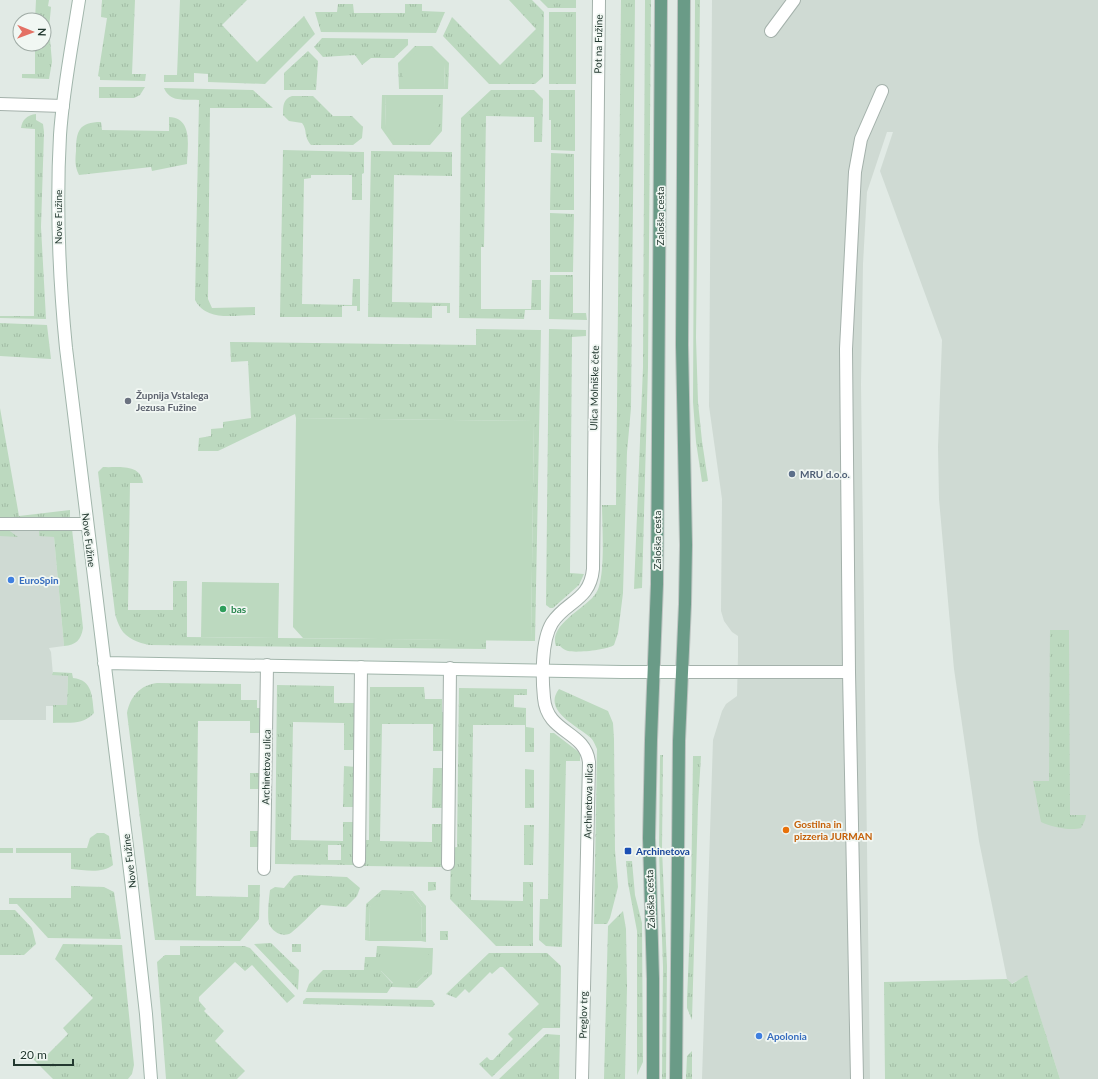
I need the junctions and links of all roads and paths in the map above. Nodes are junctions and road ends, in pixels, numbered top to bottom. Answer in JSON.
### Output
{"nodes":[{"id":1,"x":79,"y":0,"type":"edge"},
{"id":2,"x":599,"y":0,"type":"edge"},
{"id":3,"x":661,"y":0,"type":"edge"},
{"id":4,"x":684,"y":0,"type":"edge"},
{"id":5,"x":794,"y":0,"type":"edge"},
{"id":6,"x":771,"y":31,"type":"dead end"},
{"id":7,"x":598,"y":88,"type":"joint"},
{"id":8,"x":882,"y":91,"type":"dead end"},
{"id":9,"x":0,"y":104,"type":"edge"},
{"id":10,"x":63,"y":106,"type":"junction"},
{"id":11,"x":0,"y":524,"type":"edge"},
{"id":12,"x":87,"y":524,"type":"junction"},
{"id":13,"x":104,"y":663,"type":"junction"},
{"id":14,"x":267,"y":665,"type":"junction"},
{"id":15,"x":361,"y":667,"type":"junction"},
{"id":16,"x":450,"y":668,"type":"junction"},
{"id":17,"x":544,"y":670,"type":"junction"},
{"id":18,"x":654,"y":672,"type":"junction"},
{"id":19,"x":682,"y":672,"type":"junction"},
{"id":20,"x":849,"y":672,"type":"junction"},
{"id":21,"x":359,"y":861,"type":"dead end"},
{"id":22,"x":448,"y":864,"type":"dead end"},
{"id":23,"x":264,"y":869,"type":"dead end"},
{"id":24,"x":585,"y":950,"type":"joint"},
{"id":25,"x":151,"y":1079,"type":"edge"},
{"id":26,"x":582,"y":1079,"type":"edge"},
{"id":27,"x":652,"y":1079,"type":"edge"},
{"id":28,"x":676,"y":1079,"type":"edge"},
{"id":29,"x":857,"y":1079,"type":"edge"}],
"edges":[{"from":1,"to":10,"type":"street","name":"Nove Fužine"},
{"from":2,"to":7,"type":"street","name":"Pot na Fužine"},
{"from":3,"to":18,"type":"main road","name":"Zaloška cesta"},
{"from":4,"to":19,"type":"main road"},
{"from":5,"to":6,"type":"street"},
{"from":7,"to":17,"type":"street","name":"Ulica Molniške čete"},
{"from":8,"to":20,"type":"street"},
{"from":9,"to":10,"type":"street"},
{"from":10,"to":12,"type":"street","name":"Nove Fužine"},
{"from":11,"to":12,"type":"street"},
{"from":12,"to":13,"type":"street","name":"Nove Fužine"},
{"from":13,"to":14,"type":"street"},
{"from":13,"to":25,"type":"street","name":"Nove Fužine"},
{"from":14,"to":15,"type":"street"},
{"from":14,"to":23,"type":"street","name":"Archinetova ulica"},
{"from":15,"to":16,"type":"street"},
{"from":15,"to":21,"type":"street"},
{"from":16,"to":17,"type":"street"},
{"from":16,"to":22,"type":"street"},
{"from":17,"to":18,"type":"street"},
{"from":17,"to":24,"type":"street","name":"Archinetova ulica"},
{"from":18,"to":19,"type":"street"},
{"from":18,"to":27,"type":"main road","name":"Zaloška cesta"},
{"from":19,"to":20,"type":"street"},
{"from":19,"to":28,"type":"main road"},
{"from":20,"to":29,"type":"street"},
{"from":24,"to":26,"type":"street","name":"Preglov trg"}]}
